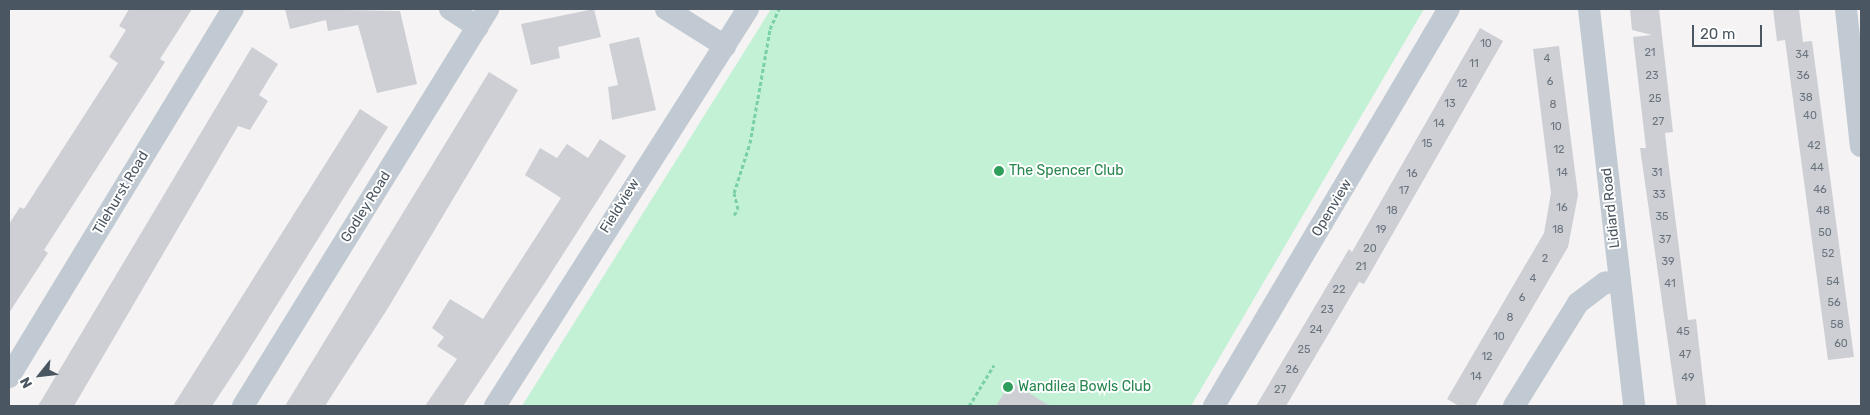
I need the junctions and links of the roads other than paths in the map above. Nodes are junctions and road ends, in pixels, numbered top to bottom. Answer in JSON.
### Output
{"nodes":[{"id":1,"x":233,"y":9,"type":"edge"},
{"id":2,"x":450,"y":9,"type":"edge"},
{"id":3,"x":666,"y":9,"type":"edge"},
{"id":4,"x":748,"y":9,"type":"edge"},
{"id":5,"x":1449,"y":9,"type":"edge"},
{"id":6,"x":1589,"y":9,"type":"edge"},
{"id":7,"x":1846,"y":9,"type":"edge"},
{"id":8,"x":483,"y":18,"type":"edge"},
{"id":9,"x":725,"y":46,"type":"junction"},
{"id":10,"x":1861,"y":146,"type":"edge"},
{"id":11,"x":1620,"y":281,"type":"junction"},
{"id":12,"x":9,"y":377,"type":"edge"},
{"id":13,"x":243,"y":406,"type":"edge"},
{"id":14,"x":494,"y":406,"type":"edge"},
{"id":15,"x":1214,"y":406,"type":"edge"},
{"id":16,"x":1514,"y":406,"type":"edge"},
{"id":17,"x":1634,"y":406,"type":"edge"}],
"edges":[{"from":1,"to":12,"type":"street","name":"Tilehurst Road"},
{"from":2,"to":8,"type":"street"},
{"from":3,"to":9,"type":"street"},
{"from":4,"to":9,"type":"street","name":"Fieldview"},
{"from":5,"to":15,"type":"street","name":"Openview"},
{"from":6,"to":11,"type":"street","name":"Lidiard Road"},
{"from":7,"to":10,"type":"street"},
{"from":8,"to":13,"type":"street","name":"Godley Road"},
{"from":9,"to":14,"type":"street","name":"Fieldview"},
{"from":11,"to":16,"type":"street"},
{"from":11,"to":17,"type":"street","name":"Lidiard Road"}]}
